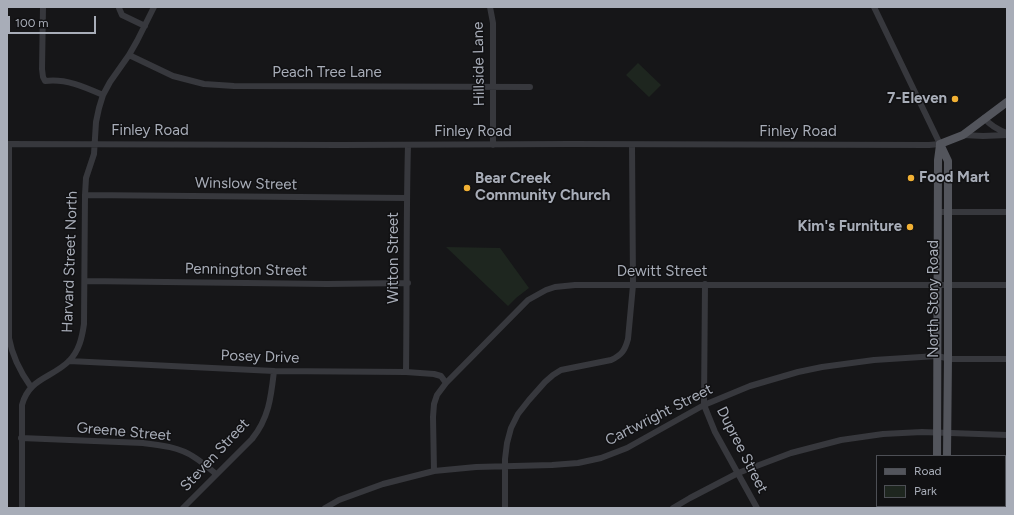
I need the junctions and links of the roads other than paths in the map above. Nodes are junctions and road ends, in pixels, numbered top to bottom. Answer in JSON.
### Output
{"nodes":[{"id":1,"x":43,"y":7,"type":"edge"},
{"id":2,"x":119,"y":7,"type":"edge"},
{"id":3,"x":490,"y":7,"type":"edge"},
{"id":4,"x":874,"y":7,"type":"edge"},
{"id":5,"x":152,"y":8,"type":"edge"},
{"id":6,"x":145,"y":26,"type":"junction"},
{"id":7,"x":129,"y":55,"type":"junction"},
{"id":8,"x":493,"y":87,"type":"junction"},
{"id":9,"x":530,"y":87,"type":"dead end"},
{"id":10,"x":103,"y":95,"type":"junction"},
{"id":11,"x":1007,"y":102,"type":"edge"},
{"id":12,"x":986,"y":120,"type":"junction"},
{"id":13,"x":963,"y":135,"type":"junction"},
{"id":14,"x":1005,"y":135,"type":"edge"},
{"id":15,"x":8,"y":144,"type":"edge"},
{"id":16,"x":95,"y":144,"type":"junction"},
{"id":17,"x":408,"y":144,"type":"junction"},
{"id":18,"x":493,"y":144,"type":"junction"},
{"id":19,"x":632,"y":144,"type":"junction"},
{"id":20,"x":940,"y":144,"type":"junction"},
{"id":21,"x":85,"y":195,"type":"junction"},
{"id":22,"x":407,"y":198,"type":"junction"},
{"id":23,"x":938,"y":212,"type":"junction"},
{"id":24,"x":948,"y":212,"type":"junction"},
{"id":25,"x":1007,"y":212,"type":"edge"},
{"id":26,"x":85,"y":281,"type":"junction"},
{"id":27,"x":408,"y":284,"type":"junction"},
{"id":28,"x":705,"y":284,"type":"junction"},
{"id":29,"x":633,"y":285,"type":"junction"},
{"id":30,"x":937,"y":285,"type":"junction"},
{"id":31,"x":948,"y":285,"type":"junction"},
{"id":32,"x":1007,"y":285,"type":"edge"},
{"id":33,"x":937,"y":356,"type":"junction"},
{"id":34,"x":948,"y":358,"type":"junction"},
{"id":35,"x":1007,"y":359,"type":"edge"},
{"id":36,"x":68,"y":362,"type":"junction"},
{"id":37,"x":274,"y":371,"type":"junction"},
{"id":38,"x":406,"y":372,"type":"junction"},
{"id":39,"x":446,"y":383,"type":"junction"},
{"id":40,"x":31,"y":387,"type":"junction"},
{"id":41,"x":704,"y":404,"type":"junction"},
{"id":42,"x":937,"y":433,"type":"junction"},
{"id":43,"x":947,"y":433,"type":"junction"},
{"id":44,"x":1007,"y":435,"type":"edge"},
{"id":45,"x":21,"y":438,"type":"junction"},
{"id":46,"x":937,"y":455,"type":"edge"},
{"id":47,"x":947,"y":455,"type":"edge"},
{"id":48,"x":505,"y":466,"type":"junction"},
{"id":49,"x":434,"y":471,"type":"junction"},
{"id":50,"x":738,"y":473,"type":"junction"},
{"id":51,"x":216,"y":474,"type":"junction"},
{"id":52,"x":22,"y":508,"type":"edge"},
{"id":53,"x":183,"y":508,"type":"edge"},
{"id":54,"x":325,"y":508,"type":"edge"},
{"id":55,"x":505,"y":508,"type":"edge"},
{"id":56,"x":673,"y":508,"type":"edge"},
{"id":57,"x":757,"y":508,"type":"edge"}],
"edges":[{"from":1,"to":10,"type":"street"},
{"from":2,"to":6,"type":"street"},
{"from":3,"to":8,"type":"street","name":"Hillside Lane"},
{"from":4,"to":20,"type":"street"},
{"from":5,"to":6,"type":"street","name":"Harvard Street North"},
{"from":6,"to":7,"type":"street","name":"Harvard Street North"},
{"from":7,"to":8,"type":"street","name":"Peach Tree Lane"},
{"from":7,"to":10,"type":"street","name":"Harvard Street North"},
{"from":8,"to":9,"type":"street","name":"Peach Tree Lane"},
{"from":8,"to":18,"type":"street","name":"Hillside Lane"},
{"from":10,"to":16,"type":"street","name":"Harvard Street North"},
{"from":11,"to":12,"type":"main road"},
{"from":12,"to":13,"type":"main road"},
{"from":12,"to":14,"type":"street"},
{"from":13,"to":14,"type":"street"},
{"from":13,"to":20,"type":"main road"},
{"from":15,"to":16,"type":"street","name":"Finley Road"},
{"from":15,"to":40,"type":"street"},
{"from":16,"to":17,"type":"street","name":"Finley Road"},
{"from":16,"to":21,"type":"street","name":"Harvard Street North"},
{"from":17,"to":18,"type":"street","name":"Finley Road"},
{"from":17,"to":22,"type":"street","name":"Witton Street"},
{"from":18,"to":19,"type":"street","name":"Finley Road"},
{"from":19,"to":20,"type":"street","name":"Finley Road"},
{"from":19,"to":29,"type":"street"},
{"from":20,"to":23,"type":"main road","name":"North Story Road"},
{"from":20,"to":24,"type":"main road","name":"North Story Road"},
{"from":21,"to":22,"type":"street","name":"Winslow Street"},
{"from":21,"to":26,"type":"street","name":"Harvard Street North"},
{"from":22,"to":27,"type":"street","name":"Witton Street"},
{"from":23,"to":24,"type":"street"},
{"from":23,"to":30,"type":"main road","name":"North Story Road"},
{"from":24,"to":25,"type":"street"},
{"from":24,"to":31,"type":"main road","name":"North Story Road"},
{"from":26,"to":27,"type":"street","name":"Pennington Street"},
{"from":26,"to":36,"type":"street","name":"Harvard Street North"},
{"from":27,"to":38,"type":"street","name":"Witton Street"},
{"from":28,"to":29,"type":"street","name":"Dewitt Street"},
{"from":28,"to":30,"type":"street","name":"Dewitt Street"},
{"from":28,"to":41,"type":"street","name":"Dupree Street"},
{"from":29,"to":39,"type":"street","name":"Dewitt Street"},
{"from":29,"to":48,"type":"street"},
{"from":30,"to":31,"type":"street","name":"Dewitt Street"},
{"from":30,"to":33,"type":"main road","name":"North Story Road"},
{"from":31,"to":32,"type":"street","name":"Dewitt Street"},
{"from":31,"to":34,"type":"main road","name":"North Story Road"},
{"from":33,"to":34,"type":"street","name":"Cartwright Street"},
{"from":33,"to":41,"type":"street","name":"Cartwright Street"},
{"from":33,"to":42,"type":"main road","name":"North Story Road"},
{"from":34,"to":35,"type":"street","name":"Cartwright Street"},
{"from":34,"to":43,"type":"main road","name":"North Story Road"},
{"from":36,"to":37,"type":"street","name":"Posey Drive"},
{"from":36,"to":40,"type":"street","name":"Harvard Street North"},
{"from":37,"to":38,"type":"street","name":"Posey Drive"},
{"from":37,"to":51,"type":"street","name":"Steven Street"},
{"from":38,"to":39,"type":"street","name":"Posey Drive"},
{"from":39,"to":49,"type":"street","name":"Dewitt Street"},
{"from":40,"to":45,"type":"street","name":"Harvard Street North"},
{"from":41,"to":48,"type":"street","name":"Cartwright Street"},
{"from":41,"to":50,"type":"street","name":"Dupree Street"},
{"from":42,"to":43,"type":"street"},
{"from":42,"to":46,"type":"main road","name":"North Story Road"},
{"from":42,"to":50,"type":"street"},
{"from":43,"to":44,"type":"street"},
{"from":43,"to":47,"type":"main road","name":"North Story Road"},
{"from":45,"to":51,"type":"street","name":"Greene Street"},
{"from":45,"to":52,"type":"street","name":"Harvard Street North"},
{"from":48,"to":49,"type":"street","name":"Cartwright Street"},
{"from":48,"to":55,"type":"street"},
{"from":49,"to":54,"type":"street","name":"Cartwright Street"},
{"from":50,"to":56,"type":"street"},
{"from":50,"to":57,"type":"street","name":"Dupree Street"},
{"from":51,"to":53,"type":"street","name":"Steven Street"}]}
